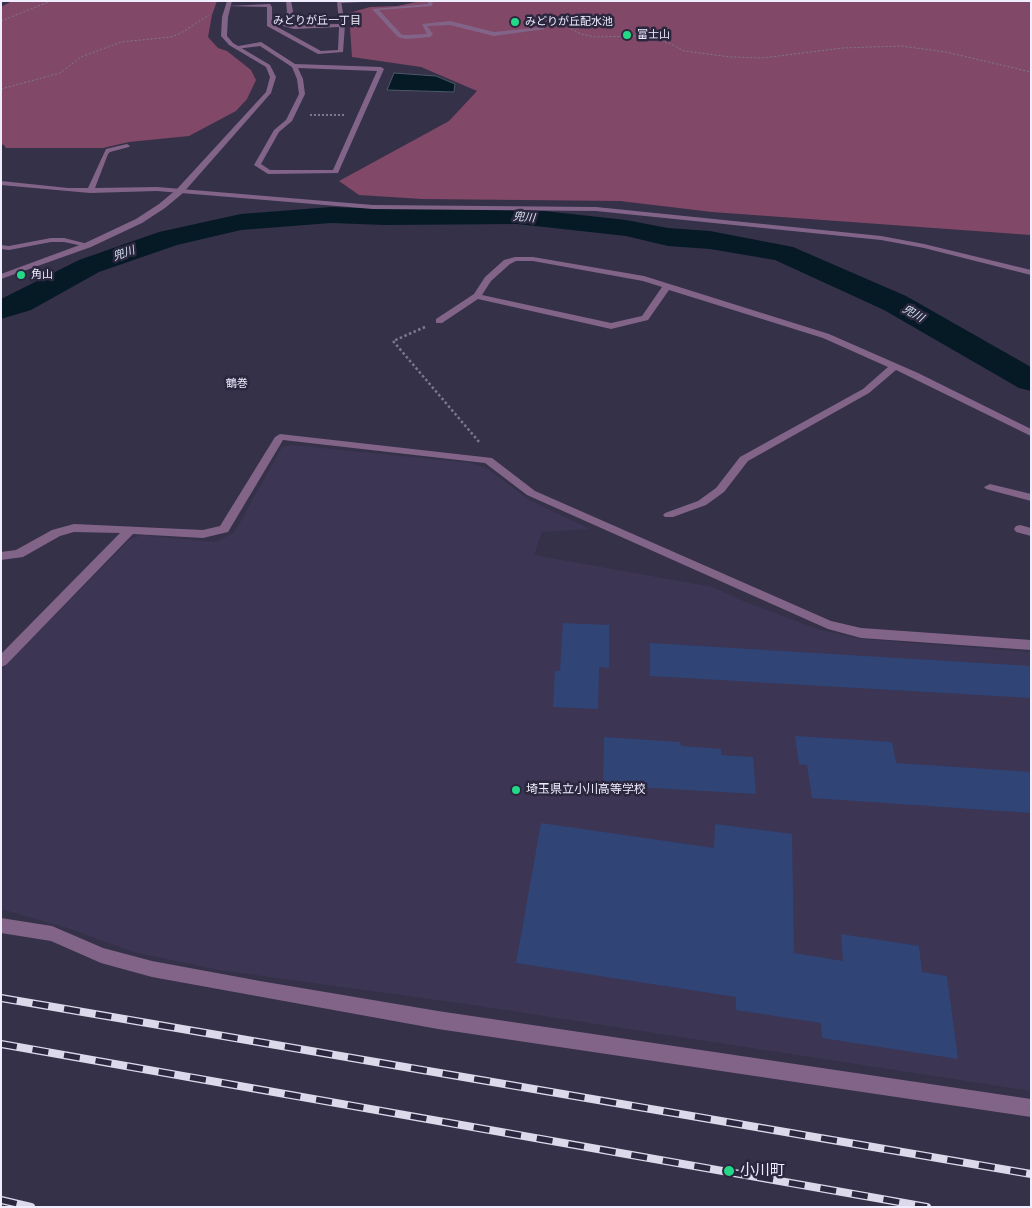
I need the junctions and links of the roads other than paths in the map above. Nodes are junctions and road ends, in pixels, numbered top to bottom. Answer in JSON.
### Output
{"nodes":[{"id":1,"x":288,"y":1,"type":"edge"},
{"id":2,"x":294,"y":1,"type":"edge"},
{"id":3,"x":384,"y":1,"type":"edge"},
{"id":4,"x":431,"y":1,"type":"edge"},
{"id":5,"x":340,"y":2,"type":"edge"},
{"id":6,"x":229,"y":4,"type":"edge"},
{"id":7,"x":342,"y":26,"type":"junction"},
{"id":8,"x":542,"y":29,"type":"dead end"},
{"id":9,"x":236,"y":47,"type":"junction"},
{"id":10,"x":294,"y":66,"type":"junction"},
{"id":11,"x":127,"y":146,"type":"dead end"},
{"id":12,"x":1,"y":183,"type":"edge"},
{"id":13,"x":90,"y":191,"type":"junction"},
{"id":14,"x":180,"y":191,"type":"junction"},
{"id":15,"x":88,"y":246,"type":"junction"},
{"id":16,"x":1,"y":247,"type":"edge"},
{"id":17,"x":1031,"y":273,"type":"edge"},
{"id":18,"x":1,"y":277,"type":"edge"},
{"id":19,"x":667,"y":287,"type":"junction"},
{"id":20,"x":477,"y":296,"type":"junction"},
{"id":21,"x":439,"y":321,"type":"road end"},
{"id":22,"x":895,"y":366,"type":"junction"},
{"id":23,"x":1031,"y":433,"type":"edge"},
{"id":24,"x":990,"y":488,"type":"dead end"},
{"id":25,"x":1031,"y":498,"type":"edge"},
{"id":26,"x":669,"y":515,"type":"dead end"},
{"id":27,"x":130,"y":530,"type":"junction"},
{"id":28,"x":1,"y":556,"type":"edge"},
{"id":29,"x":1031,"y":645,"type":"edge"},
{"id":30,"x":1,"y":662,"type":"edge"},
{"id":31,"x":1,"y":924,"type":"edge"},
{"id":32,"x":1031,"y":1108,"type":"edge"}],
"edges":[{"from":1,"to":2,"type":"street"},
{"from":1,"to":7,"type":"street"},
{"from":3,"to":5,"type":"street"},
{"from":4,"to":8,"type":"street"},
{"from":5,"to":7,"type":"street"},
{"from":6,"to":7,"type":"street"},
{"from":6,"to":9,"type":"street"},
{"from":9,"to":10,"type":"street"},
{"from":9,"to":14,"type":"street"},
{"from":10,"to":10,"type":"street"},
{"from":11,"to":13,"type":"street"},
{"from":12,"to":13,"type":"street"},
{"from":13,"to":14,"type":"street"},
{"from":14,"to":15,"type":"street"},
{"from":14,"to":17,"type":"street"},
{"from":15,"to":16,"type":"street"},
{"from":15,"to":18,"type":"street"},
{"from":19,"to":20,"type":"street"},
{"from":19,"to":20,"type":"street"},
{"from":19,"to":22,"type":"street"},
{"from":20,"to":21,"type":"street"},
{"from":22,"to":23,"type":"street"},
{"from":22,"to":26,"type":"street"},
{"from":24,"to":25,"type":"street"},
{"from":27,"to":28,"type":"street"},
{"from":27,"to":29,"type":"street"},
{"from":27,"to":30,"type":"street"},
{"from":31,"to":32,"type":"street"}]}
